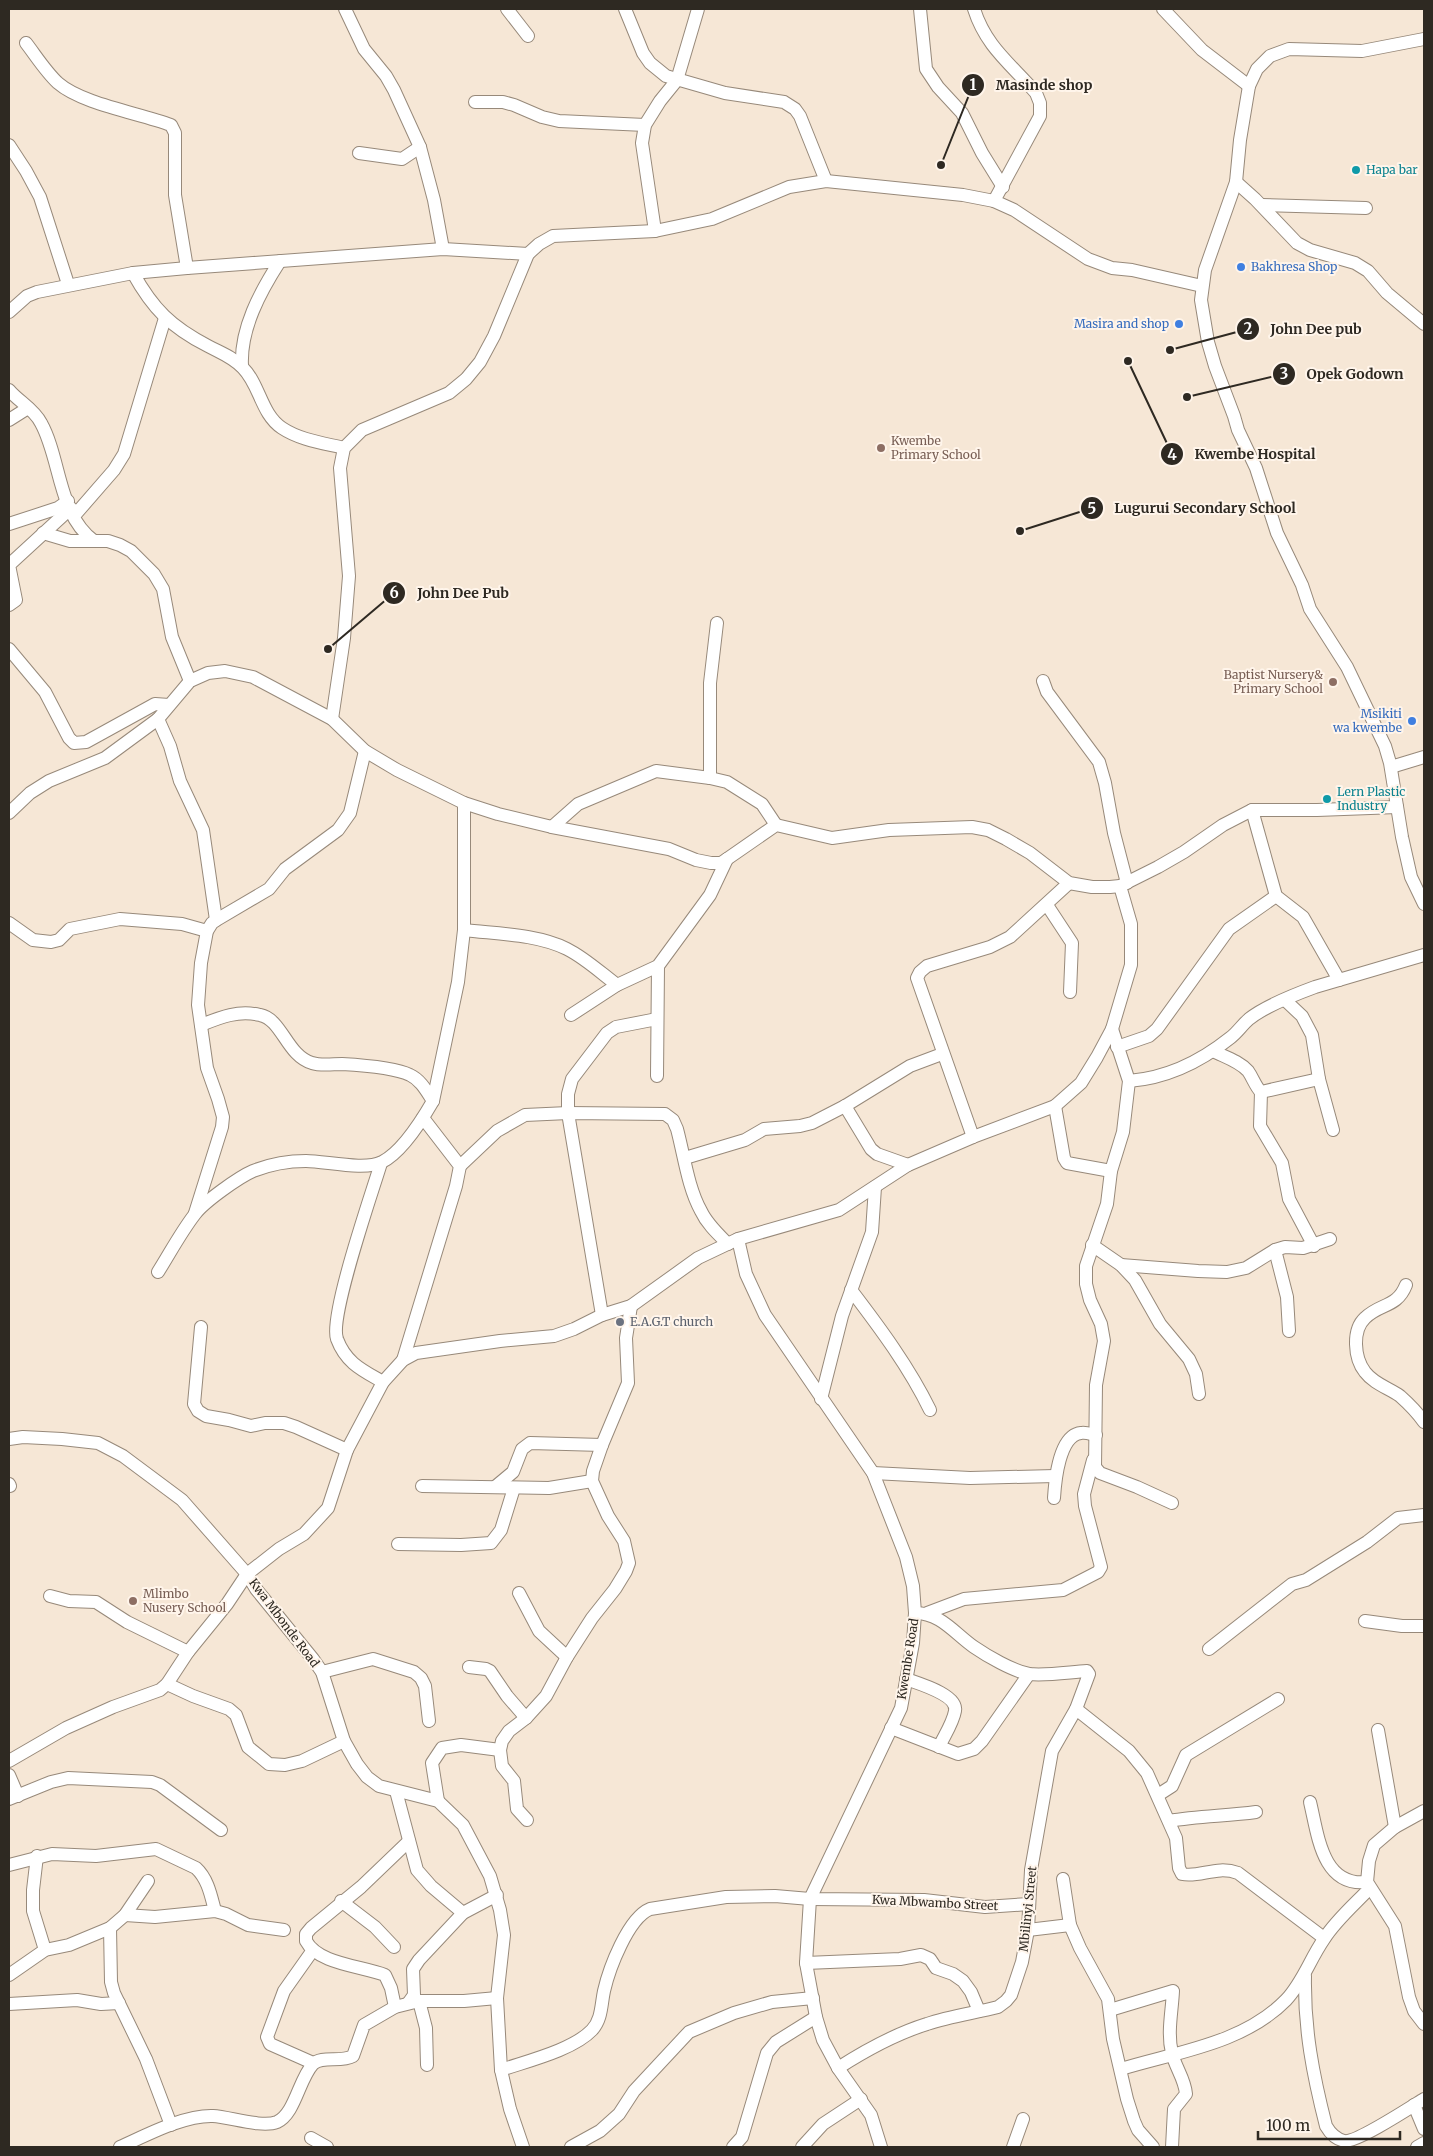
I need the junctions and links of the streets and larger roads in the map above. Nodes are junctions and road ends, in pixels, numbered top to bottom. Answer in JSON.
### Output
{"nodes":[{"id":1,"x":345,"y":9,"type":"edge"},
{"id":2,"x":507,"y":9,"type":"edge"},
{"id":3,"x":626,"y":9,"type":"edge"},
{"id":4,"x":698,"y":9,"type":"edge"},
{"id":5,"x":920,"y":9,"type":"edge"},
{"id":6,"x":974,"y":9,"type":"edge"},
{"id":7,"x":1164,"y":9,"type":"edge"},
{"id":8,"x":528,"y":36,"type":"dead end"},
{"id":9,"x":1424,"y":39,"type":"edge"},
{"id":10,"x":26,"y":43,"type":"dead end"},
{"id":11,"x":677,"y":80,"type":"junction"},
{"id":12,"x":1249,"y":86,"type":"junction"},
{"id":13,"x":475,"y":102,"type":"dead end"},
{"id":14,"x":645,"y":125,"type":"junction"},
{"id":15,"x":9,"y":145,"type":"edge"},
{"id":16,"x":420,"y":147,"type":"junction"},
{"id":17,"x":359,"y":153,"type":"dead end"},
{"id":18,"x":826,"y":181,"type":"junction"},
{"id":19,"x":1236,"y":182,"type":"junction"},
{"id":20,"x":1003,"y":186,"type":"junction"},
{"id":21,"x":994,"y":201,"type":"junction"},
{"id":22,"x":1262,"y":205,"type":"junction"},
{"id":23,"x":1366,"y":208,"type":"dead end"},
{"id":24,"x":655,"y":230,"type":"junction"},
{"id":25,"x":444,"y":249,"type":"junction"},
{"id":26,"x":528,"y":254,"type":"junction"},
{"id":27,"x":280,"y":261,"type":"junction"},
{"id":28,"x":187,"y":268,"type":"junction"},
{"id":29,"x":133,"y":273,"type":"junction"},
{"id":30,"x":68,"y":284,"type":"junction"},
{"id":31,"x":1202,"y":286,"type":"junction"},
{"id":32,"x":9,"y":312,"type":"edge"},
{"id":33,"x":164,"y":318,"type":"junction"},
{"id":34,"x":1424,"y":324,"type":"edge"},
{"id":35,"x":242,"y":366,"type":"junction"},
{"id":36,"x":9,"y":390,"type":"edge"},
{"id":37,"x":28,"y":408,"type":"junction"},
{"id":38,"x":9,"y":420,"type":"edge"},
{"id":39,"x":344,"y":448,"type":"junction"},
{"id":40,"x":71,"y":508,"type":"junction"},
{"id":41,"x":9,"y":524,"type":"edge"},
{"id":42,"x":43,"y":533,"type":"junction"},
{"id":43,"x":94,"y":541,"type":"junction"},
{"id":44,"x":9,"y":605,"type":"edge"},
{"id":45,"x":717,"y":624,"type":"dead end"},
{"id":46,"x":9,"y":649,"type":"edge"},
{"id":47,"x":190,"y":681,"type":"junction"},
{"id":48,"x":1042,"y":681,"type":"dead end"},
{"id":49,"x":169,"y":705,"type":"junction"},
{"id":50,"x":158,"y":719,"type":"junction"},
{"id":51,"x":332,"y":719,"type":"junction"},
{"id":52,"x":366,"y":751,"type":"junction"},
{"id":53,"x":1424,"y":756,"type":"edge"},
{"id":54,"x":1390,"y":767,"type":"junction"},
{"id":55,"x":710,"y":778,"type":"junction"},
{"id":56,"x":464,"y":803,"type":"junction"},
{"id":57,"x":1397,"y":807,"type":"junction"},
{"id":58,"x":1252,"y":810,"type":"junction"},
{"id":59,"x":9,"y":813,"type":"edge"},
{"id":60,"x":776,"y":825,"type":"junction"},
{"id":61,"x":552,"y":827,"type":"junction"},
{"id":62,"x":727,"y":859,"type":"junction"},
{"id":63,"x":1069,"y":883,"type":"junction"},
{"id":64,"x":1124,"y":884,"type":"junction"},
{"id":65,"x":1276,"y":896,"type":"junction"},
{"id":66,"x":1424,"y":904,"type":"edge"},
{"id":67,"x":1047,"y":905,"type":"junction"},
{"id":68,"x":216,"y":920,"type":"junction"},
{"id":69,"x":9,"y":923,"type":"edge"},
{"id":70,"x":464,"y":930,"type":"junction"},
{"id":71,"x":207,"y":931,"type":"junction"},
{"id":72,"x":1424,"y":956,"type":"edge"},
{"id":73,"x":658,"y":966,"type":"junction"},
{"id":74,"x":1338,"y":980,"type":"junction"},
{"id":75,"x":617,"y":985,"type":"junction"},
{"id":76,"x":1070,"y":992,"type":"dead end"},
{"id":77,"x":1284,"y":1000,"type":"junction"},
{"id":78,"x":571,"y":1015,"type":"dead end"},
{"id":79,"x":657,"y":1019,"type":"junction"},
{"id":80,"x":201,"y":1025,"type":"junction"},
{"id":81,"x":1112,"y":1030,"type":"junction"},
{"id":82,"x":1117,"y":1047,"type":"junction"},
{"id":83,"x":1213,"y":1051,"type":"junction"},
{"id":84,"x":942,"y":1054,"type":"junction"},
{"id":85,"x":657,"y":1076,"type":"dead end"},
{"id":86,"x":1319,"y":1079,"type":"junction"},
{"id":87,"x":1129,"y":1081,"type":"junction"},
{"id":88,"x":1262,"y":1092,"type":"junction"},
{"id":89,"x":433,"y":1101,"type":"junction"},
{"id":90,"x":845,"y":1106,"type":"junction"},
{"id":91,"x":1055,"y":1106,"type":"junction"},
{"id":92,"x":568,"y":1113,"type":"junction"},
{"id":93,"x":423,"y":1118,"type":"junction"},
{"id":94,"x":1333,"y":1130,"type":"dead end"},
{"id":95,"x":973,"y":1136,"type":"junction"},
{"id":96,"x":686,"y":1158,"type":"junction"},
{"id":97,"x":381,"y":1162,"type":"junction"},
{"id":98,"x":908,"y":1165,"type":"junction"},
{"id":99,"x":460,"y":1166,"type":"junction"},
{"id":100,"x":1112,"y":1172,"type":"junction"},
{"id":101,"x":874,"y":1187,"type":"junction"},
{"id":102,"x":196,"y":1213,"type":"junction"},
{"id":103,"x":1330,"y":1240,"type":"dead end"},
{"id":104,"x":733,"y":1242,"type":"junction"},
{"id":105,"x":1092,"y":1245,"type":"junction"},
{"id":106,"x":1314,"y":1246,"type":"junction"},
{"id":107,"x":1275,"y":1250,"type":"junction"},
{"id":108,"x":1121,"y":1266,"type":"junction"},
{"id":109,"x":158,"y":1272,"type":"dead end"},
{"id":110,"x":1406,"y":1285,"type":"dead end"},
{"id":111,"x":851,"y":1290,"type":"junction"},
{"id":112,"x":631,"y":1306,"type":"junction"},
{"id":113,"x":602,"y":1315,"type":"junction"},
{"id":114,"x":200,"y":1327,"type":"dead end"},
{"id":115,"x":1290,"y":1331,"type":"dead end"},
{"id":116,"x":404,"y":1360,"type":"junction"},
{"id":117,"x":383,"y":1382,"type":"junction"},
{"id":118,"x":1199,"y":1394,"type":"dead end"},
{"id":119,"x":821,"y":1399,"type":"junction"},
{"id":120,"x":930,"y":1410,"type":"dead end"},
{"id":121,"x":1424,"y":1422,"type":"edge"},
{"id":122,"x":1096,"y":1435,"type":"junction"},
{"id":123,"x":9,"y":1439,"type":"edge"},
{"id":124,"x":602,"y":1445,"type":"junction"},
{"id":125,"x":347,"y":1450,"type":"junction"},
{"id":126,"x":1094,"y":1457,"type":"junction"},
{"id":127,"x":873,"y":1473,"type":"junction"},
{"id":128,"x":1055,"y":1476,"type":"junction"},
{"id":129,"x":592,"y":1481,"type":"junction"},
{"id":130,"x":422,"y":1486,"type":"dead end"},
{"id":131,"x":495,"y":1487,"type":"junction"},
{"id":132,"x":514,"y":1488,"type":"junction"},
{"id":133,"x":1054,"y":1498,"type":"dead end"},
{"id":134,"x":1172,"y":1503,"type":"dead end"},
{"id":135,"x":1424,"y":1515,"type":"edge"},
{"id":136,"x":398,"y":1544,"type":"dead end"},
{"id":137,"x":247,"y":1574,"type":"junction"},
{"id":138,"x":519,"y":1593,"type":"dead end"},
{"id":139,"x":50,"y":1596,"type":"dead end"},
{"id":140,"x":921,"y":1613,"type":"junction"},
{"id":141,"x":1365,"y":1621,"type":"dead end"},
{"id":142,"x":1424,"y":1626,"type":"edge"},
{"id":143,"x":1209,"y":1649,"type":"dead end"},
{"id":144,"x":188,"y":1652,"type":"junction"},
{"id":145,"x":567,"y":1657,"type":"junction"},
{"id":146,"x":469,"y":1666,"type":"dead end"},
{"id":147,"x":322,"y":1672,"type":"junction"},
{"id":148,"x":1029,"y":1674,"type":"junction"},
{"id":149,"x":906,"y":1679,"type":"junction"},
{"id":150,"x":167,"y":1684,"type":"junction"},
{"id":151,"x":1278,"y":1699,"type":"dead end"},
{"id":152,"x":1076,"y":1709,"type":"junction"},
{"id":153,"x":526,"y":1718,"type":"junction"},
{"id":154,"x":429,"y":1721,"type":"dead end"},
{"id":155,"x":891,"y":1728,"type":"junction"},
{"id":156,"x":1378,"y":1730,"type":"dead end"},
{"id":157,"x":344,"y":1741,"type":"junction"},
{"id":158,"x":939,"y":1747,"type":"junction"},
{"id":159,"x":500,"y":1750,"type":"junction"},
{"id":160,"x":9,"y":1761,"type":"edge"},
{"id":161,"x":9,"y":1776,"type":"edge"},
{"id":162,"x":396,"y":1791,"type":"junction"},
{"id":163,"x":1158,"y":1796,"type":"junction"},
{"id":164,"x":13,"y":1798,"type":"edge"},
{"id":165,"x":438,"y":1801,"type":"junction"},
{"id":166,"x":1310,"y":1802,"type":"dead end"},
{"id":167,"x":1424,"y":1811,"type":"edge"},
{"id":168,"x":1256,"y":1812,"type":"dead end"},
{"id":169,"x":526,"y":1820,"type":"dead end"},
{"id":170,"x":1169,"y":1821,"type":"junction"},
{"id":171,"x":1395,"y":1827,"type":"junction"},
{"id":172,"x":221,"y":1830,"type":"dead end"},
{"id":173,"x":409,"y":1841,"type":"junction"},
{"id":174,"x":37,"y":1856,"type":"junction"},
{"id":175,"x":9,"y":1865,"type":"edge"},
{"id":176,"x":1063,"y":1879,"type":"dead end"},
{"id":177,"x":148,"y":1881,"type":"dead end"},
{"id":178,"x":1369,"y":1885,"type":"junction"},
{"id":179,"x":497,"y":1895,"type":"junction"},
{"id":180,"x":810,"y":1899,"type":"junction"},
{"id":181,"x":342,"y":1901,"type":"junction"},
{"id":182,"x":1029,"y":1904,"type":"junction"},
{"id":183,"x":215,"y":1911,"type":"junction"},
{"id":184,"x":463,"y":1913,"type":"junction"},
{"id":185,"x":125,"y":1915,"type":"junction"},
{"id":186,"x":1070,"y":1925,"type":"junction"},
{"id":187,"x":110,"y":1928,"type":"junction"},
{"id":188,"x":284,"y":1930,"type":"dead end"},
{"id":189,"x":1028,"y":1930,"type":"junction"},
{"id":190,"x":1324,"y":1938,"type":"junction"},
{"id":191,"x":394,"y":1947,"type":"dead end"},
{"id":192,"x":45,"y":1950,"type":"junction"},
{"id":193,"x":313,"y":1950,"type":"junction"},
{"id":194,"x":806,"y":1963,"type":"junction"},
{"id":195,"x":9,"y":1975,"type":"edge"},
{"id":196,"x":1304,"y":1976,"type":"junction"},
{"id":197,"x":497,"y":1998,"type":"junction"},
{"id":198,"x":812,"y":1998,"type":"junction"},
{"id":199,"x":414,"y":2002,"type":"junction"},
{"id":200,"x":119,"y":2003,"type":"junction"},
{"id":201,"x":9,"y":2004,"type":"edge"},
{"id":202,"x":395,"y":2007,"type":"junction"},
{"id":203,"x":1110,"y":2010,"type":"junction"},
{"id":204,"x":980,"y":2011,"type":"junction"},
{"id":205,"x":816,"y":2017,"type":"junction"},
{"id":206,"x":1424,"y":2024,"type":"edge"},
{"id":207,"x":1172,"y":2056,"type":"junction"},
{"id":208,"x":314,"y":2063,"type":"junction"},
{"id":209,"x":427,"y":2065,"type":"dead end"},
{"id":210,"x":838,"y":2068,"type":"junction"},
{"id":211,"x":1121,"y":2069,"type":"junction"},
{"id":212,"x":501,"y":2070,"type":"junction"},
{"id":213,"x":861,"y":2099,"type":"junction"},
{"id":214,"x":1419,"y":2102,"type":"edge"},
{"id":215,"x":1023,"y":2119,"type":"dead end"},
{"id":216,"x":170,"y":2125,"type":"junction"},
{"id":217,"x":1424,"y":2130,"type":"edge"},
{"id":218,"x":311,"y":2138,"type":"dead end"},
{"id":219,"x":1424,"y":2143,"type":"edge"},
{"id":220,"x":120,"y":2147,"type":"edge"},
{"id":221,"x":328,"y":2147,"type":"edge"},
{"id":222,"x":523,"y":2147,"type":"edge"},
{"id":223,"x":570,"y":2147,"type":"edge"},
{"id":224,"x":733,"y":2147,"type":"edge"},
{"id":225,"x":802,"y":2147,"type":"edge"},
{"id":226,"x":881,"y":2147,"type":"edge"},
{"id":227,"x":1013,"y":2147,"type":"edge"},
{"id":228,"x":1153,"y":2147,"type":"edge"},
{"id":229,"x":1172,"y":2147,"type":"edge"},
{"id":230,"x":1417,"y":2147,"type":"edge"}],
"edges":[{"from":1,"to":16,"type":"street"},
{"from":2,"to":8,"type":"street"},
{"from":3,"to":11,"type":"street"},
{"from":4,"to":11,"type":"street"},
{"from":5,"to":20,"type":"street"},
{"from":6,"to":20,"type":"street"},
{"from":7,"to":12,"type":"street"},
{"from":9,"to":12,"type":"street"},
{"from":10,"to":28,"type":"street"},
{"from":11,"to":14,"type":"street"},
{"from":11,"to":18,"type":"street"},
{"from":12,"to":19,"type":"street"},
{"from":13,"to":14,"type":"street"},
{"from":14,"to":24,"type":"street"},
{"from":15,"to":30,"type":"street"},
{"from":16,"to":17,"type":"street"},
{"from":16,"to":25,"type":"street"},
{"from":18,"to":21,"type":"street"},
{"from":18,"to":24,"type":"street"},
{"from":19,"to":22,"type":"street"},
{"from":19,"to":31,"type":"street"},
{"from":20,"to":21,"type":"street"},
{"from":21,"to":31,"type":"street"},
{"from":22,"to":23,"type":"street"},
{"from":22,"to":34,"type":"street"},
{"from":24,"to":26,"type":"street"},
{"from":25,"to":26,"type":"street"},
{"from":25,"to":27,"type":"street"},
{"from":26,"to":39,"type":"street"},
{"from":27,"to":28,"type":"street"},
{"from":27,"to":35,"type":"street"},
{"from":28,"to":29,"type":"street"},
{"from":29,"to":30,"type":"street"},
{"from":29,"to":33,"type":"street"},
{"from":30,"to":32,"type":"street"},
{"from":31,"to":54,"type":"street"},
{"from":33,"to":35,"type":"street"},
{"from":33,"to":40,"type":"street"},
{"from":35,"to":39,"type":"street"},
{"from":36,"to":37,"type":"street"},
{"from":37,"to":38,"type":"street"},
{"from":37,"to":40,"type":"street"},
{"from":39,"to":51,"type":"street"},
{"from":40,"to":41,"type":"street"},
{"from":40,"to":42,"type":"street"},
{"from":40,"to":43,"type":"street"},
{"from":42,"to":43,"type":"street"},
{"from":42,"to":44,"type":"street"},
{"from":43,"to":47,"type":"street"},
{"from":45,"to":55,"type":"street"},
{"from":46,"to":49,"type":"street"},
{"from":47,"to":49,"type":"street"},
{"from":47,"to":51,"type":"street"},
{"from":48,"to":64,"type":"street"},
{"from":49,"to":50,"type":"street"},
{"from":50,"to":59,"type":"street"},
{"from":50,"to":68,"type":"street"},
{"from":51,"to":52,"type":"street"},
{"from":52,"to":56,"type":"street"},
{"from":52,"to":68,"type":"street"},
{"from":53,"to":54,"type":"street"},
{"from":54,"to":57,"type":"street"},
{"from":55,"to":60,"type":"street"},
{"from":55,"to":61,"type":"street"},
{"from":56,"to":61,"type":"street"},
{"from":56,"to":70,"type":"street"},
{"from":57,"to":58,"type":"street"},
{"from":57,"to":66,"type":"street"},
{"from":58,"to":64,"type":"street"},
{"from":58,"to":65,"type":"street"},
{"from":60,"to":62,"type":"street"},
{"from":60,"to":63,"type":"street"},
{"from":61,"to":62,"type":"street"},
{"from":62,"to":73,"type":"street"},
{"from":63,"to":64,"type":"street"},
{"from":63,"to":67,"type":"street"},
{"from":64,"to":81,"type":"street"},
{"from":65,"to":74,"type":"street"},
{"from":65,"to":82,"type":"street"},
{"from":67,"to":76,"type":"street"},
{"from":67,"to":84,"type":"street"},
{"from":68,"to":71,"type":"street"},
{"from":69,"to":71,"type":"street"},
{"from":70,"to":75,"type":"street"},
{"from":70,"to":89,"type":"street"},
{"from":71,"to":80,"type":"street"},
{"from":72,"to":74,"type":"street"},
{"from":73,"to":75,"type":"street"},
{"from":73,"to":79,"type":"street"},
{"from":74,"to":77,"type":"street"},
{"from":75,"to":78,"type":"street"},
{"from":77,"to":83,"type":"street"},
{"from":77,"to":86,"type":"street"},
{"from":79,"to":85,"type":"street"},
{"from":79,"to":92,"type":"street"},
{"from":80,"to":89,"type":"street"},
{"from":80,"to":102,"type":"street"},
{"from":81,"to":82,"type":"street"},
{"from":81,"to":91,"type":"street"},
{"from":82,"to":87,"type":"street"},
{"from":83,"to":87,"type":"street"},
{"from":83,"to":88,"type":"street"},
{"from":84,"to":90,"type":"street"},
{"from":84,"to":95,"type":"street"},
{"from":86,"to":88,"type":"street"},
{"from":86,"to":94,"type":"street"},
{"from":87,"to":100,"type":"street"},
{"from":88,"to":106,"type":"street"},
{"from":89,"to":93,"type":"street"},
{"from":90,"to":96,"type":"street"},
{"from":90,"to":98,"type":"street"},
{"from":91,"to":95,"type":"street"},
{"from":91,"to":100,"type":"street"},
{"from":92,"to":96,"type":"street"},
{"from":92,"to":99,"type":"street"},
{"from":92,"to":113,"type":"street"},
{"from":93,"to":97,"type":"street"},
{"from":93,"to":99,"type":"street"},
{"from":95,"to":98,"type":"street"},
{"from":96,"to":104,"type":"street"},
{"from":97,"to":102,"type":"street"},
{"from":97,"to":117,"type":"street"},
{"from":98,"to":101,"type":"street"},
{"from":99,"to":116,"type":"street"},
{"from":100,"to":105,"type":"street"},
{"from":101,"to":104,"type":"street"},
{"from":101,"to":111,"type":"street"},
{"from":102,"to":109,"type":"street"},
{"from":103,"to":106,"type":"street"},
{"from":104,"to":112,"type":"street"},
{"from":104,"to":119,"type":"street","name":"Kwembe Road"},
{"from":105,"to":108,"type":"street"},
{"from":105,"to":122,"type":"street"},
{"from":106,"to":107,"type":"street"},
{"from":107,"to":108,"type":"street"},
{"from":107,"to":115,"type":"street"},
{"from":108,"to":118,"type":"street"},
{"from":110,"to":121,"type":"street"},
{"from":111,"to":119,"type":"street"},
{"from":111,"to":120,"type":"street"},
{"from":112,"to":113,"type":"street"},
{"from":112,"to":124,"type":"street"},
{"from":113,"to":116,"type":"street"},
{"from":114,"to":125,"type":"street"},
{"from":116,"to":117,"type":"street"},
{"from":117,"to":125,"type":"street"},
{"from":119,"to":127,"type":"street","name":"Kwembe Road"},
{"from":122,"to":126,"type":"street"},
{"from":122,"to":128,"type":"street"},
{"from":123,"to":137,"type":"street","name":"Kwa Mbonde Road"},
{"from":124,"to":129,"type":"street"},
{"from":124,"to":131,"type":"street"},
{"from":125,"to":137,"type":"street"},
{"from":126,"to":134,"type":"street"},
{"from":126,"to":140,"type":"street"},
{"from":127,"to":128,"type":"street"},
{"from":127,"to":140,"type":"street","name":"Kwembe Road"},
{"from":128,"to":133,"type":"street"},
{"from":129,"to":132,"type":"street"},
{"from":129,"to":145,"type":"street"},
{"from":130,"to":131,"type":"street"},
{"from":131,"to":132,"type":"street"},
{"from":132,"to":136,"type":"street"},
{"from":135,"to":143,"type":"street"},
{"from":137,"to":144,"type":"street"},
{"from":137,"to":147,"type":"street","name":"Kwa Mbonde Road"},
{"from":138,"to":145,"type":"street"},
{"from":139,"to":144,"type":"street"},
{"from":140,"to":148,"type":"street"},
{"from":140,"to":149,"type":"street","name":"Kwembe Road"},
{"from":141,"to":142,"type":"street"},
{"from":144,"to":150,"type":"street"},
{"from":145,"to":153,"type":"street"},
{"from":146,"to":153,"type":"street"},
{"from":147,"to":154,"type":"street"},
{"from":147,"to":157,"type":"street","name":"Kwa Mbonde Road"},
{"from":148,"to":152,"type":"street","name":"Mbilinyi Street"},
{"from":148,"to":158,"type":"street"},
{"from":149,"to":155,"type":"street","name":"Kwembe Road"},
{"from":149,"to":158,"type":"street"},
{"from":150,"to":157,"type":"street"},
{"from":150,"to":160,"type":"street"},
{"from":151,"to":163,"type":"street"},
{"from":152,"to":163,"type":"street"},
{"from":152,"to":182,"type":"street","name":"Mbilinyi Street"},
{"from":153,"to":159,"type":"street"},
{"from":155,"to":158,"type":"street"},
{"from":155,"to":180,"type":"street","name":"Kwembe Road"},
{"from":156,"to":171,"type":"street"},
{"from":157,"to":162,"type":"street","name":"Kwa Mbonde Road"},
{"from":159,"to":165,"type":"street"},
{"from":159,"to":169,"type":"street"},
{"from":161,"to":164,"type":"street"},
{"from":162,"to":165,"type":"street","name":"Kwa Mbonde Road"},
{"from":162,"to":173,"type":"street"},
{"from":163,"to":170,"type":"street"},
{"from":164,"to":172,"type":"street"},
{"from":165,"to":179,"type":"street"},
{"from":166,"to":178,"type":"street"},
{"from":167,"to":171,"type":"street"},
{"from":168,"to":170,"type":"street"},
{"from":170,"to":190,"type":"street"},
{"from":171,"to":178,"type":"street"},
{"from":173,"to":181,"type":"street"},
{"from":173,"to":184,"type":"street"},
{"from":174,"to":175,"type":"street"},
{"from":174,"to":183,"type":"street"},
{"from":174,"to":192,"type":"street"},
{"from":176,"to":186,"type":"street"},
{"from":177,"to":185,"type":"street"},
{"from":178,"to":190,"type":"street"},
{"from":178,"to":206,"type":"street"},
{"from":179,"to":184,"type":"street"},
{"from":179,"to":197,"type":"street"},
{"from":180,"to":182,"type":"street","name":"Kwa Mbwambo Street"},
{"from":180,"to":194,"type":"street","name":"Kwembe Road"},
{"from":180,"to":212,"type":"street","name":"Kwa Mbwambo Street"},
{"from":181,"to":191,"type":"street"},
{"from":181,"to":193,"type":"street"},
{"from":182,"to":189,"type":"street","name":"Mbilinyi Street"},
{"from":183,"to":185,"type":"street"},
{"from":183,"to":188,"type":"street"},
{"from":184,"to":199,"type":"street"},
{"from":185,"to":187,"type":"street"},
{"from":186,"to":189,"type":"street"},
{"from":186,"to":203,"type":"street"},
{"from":187,"to":192,"type":"street"},
{"from":187,"to":200,"type":"street"},
{"from":189,"to":204,"type":"street","name":"Mbilinyi Street"},
{"from":190,"to":196,"type":"street"},
{"from":192,"to":195,"type":"street"},
{"from":193,"to":202,"type":"street"},
{"from":193,"to":208,"type":"street"},
{"from":194,"to":198,"type":"street","name":"Kwembe Road"},
{"from":194,"to":204,"type":"street"},
{"from":196,"to":207,"type":"street"},
{"from":196,"to":214,"type":"street"},
{"from":197,"to":199,"type":"street"},
{"from":197,"to":212,"type":"street"},
{"from":198,"to":205,"type":"street","name":"Kwembe Road"},
{"from":198,"to":223,"type":"street"},
{"from":199,"to":202,"type":"street"},
{"from":199,"to":209,"type":"street"},
{"from":200,"to":201,"type":"street"},
{"from":200,"to":216,"type":"street"},
{"from":202,"to":208,"type":"street"},
{"from":203,"to":207,"type":"street"},
{"from":203,"to":211,"type":"street"},
{"from":204,"to":210,"type":"street","name":"Mbilinyi Street"},
{"from":205,"to":210,"type":"street","name":"Kwembe Road"},
{"from":205,"to":224,"type":"street"},
{"from":207,"to":211,"type":"street"},
{"from":207,"to":229,"type":"street"},
{"from":208,"to":216,"type":"street"},
{"from":210,"to":213,"type":"street","name":"Kwembe Road"},
{"from":211,"to":228,"type":"street"},
{"from":212,"to":222,"type":"street"},
{"from":213,"to":225,"type":"street"},
{"from":213,"to":226,"type":"street","name":"Kwembe Road"},
{"from":214,"to":217,"type":"street"},
{"from":215,"to":227,"type":"street"},
{"from":216,"to":220,"type":"street"},
{"from":218,"to":221,"type":"street"},
{"from":219,"to":230,"type":"street"}]}
